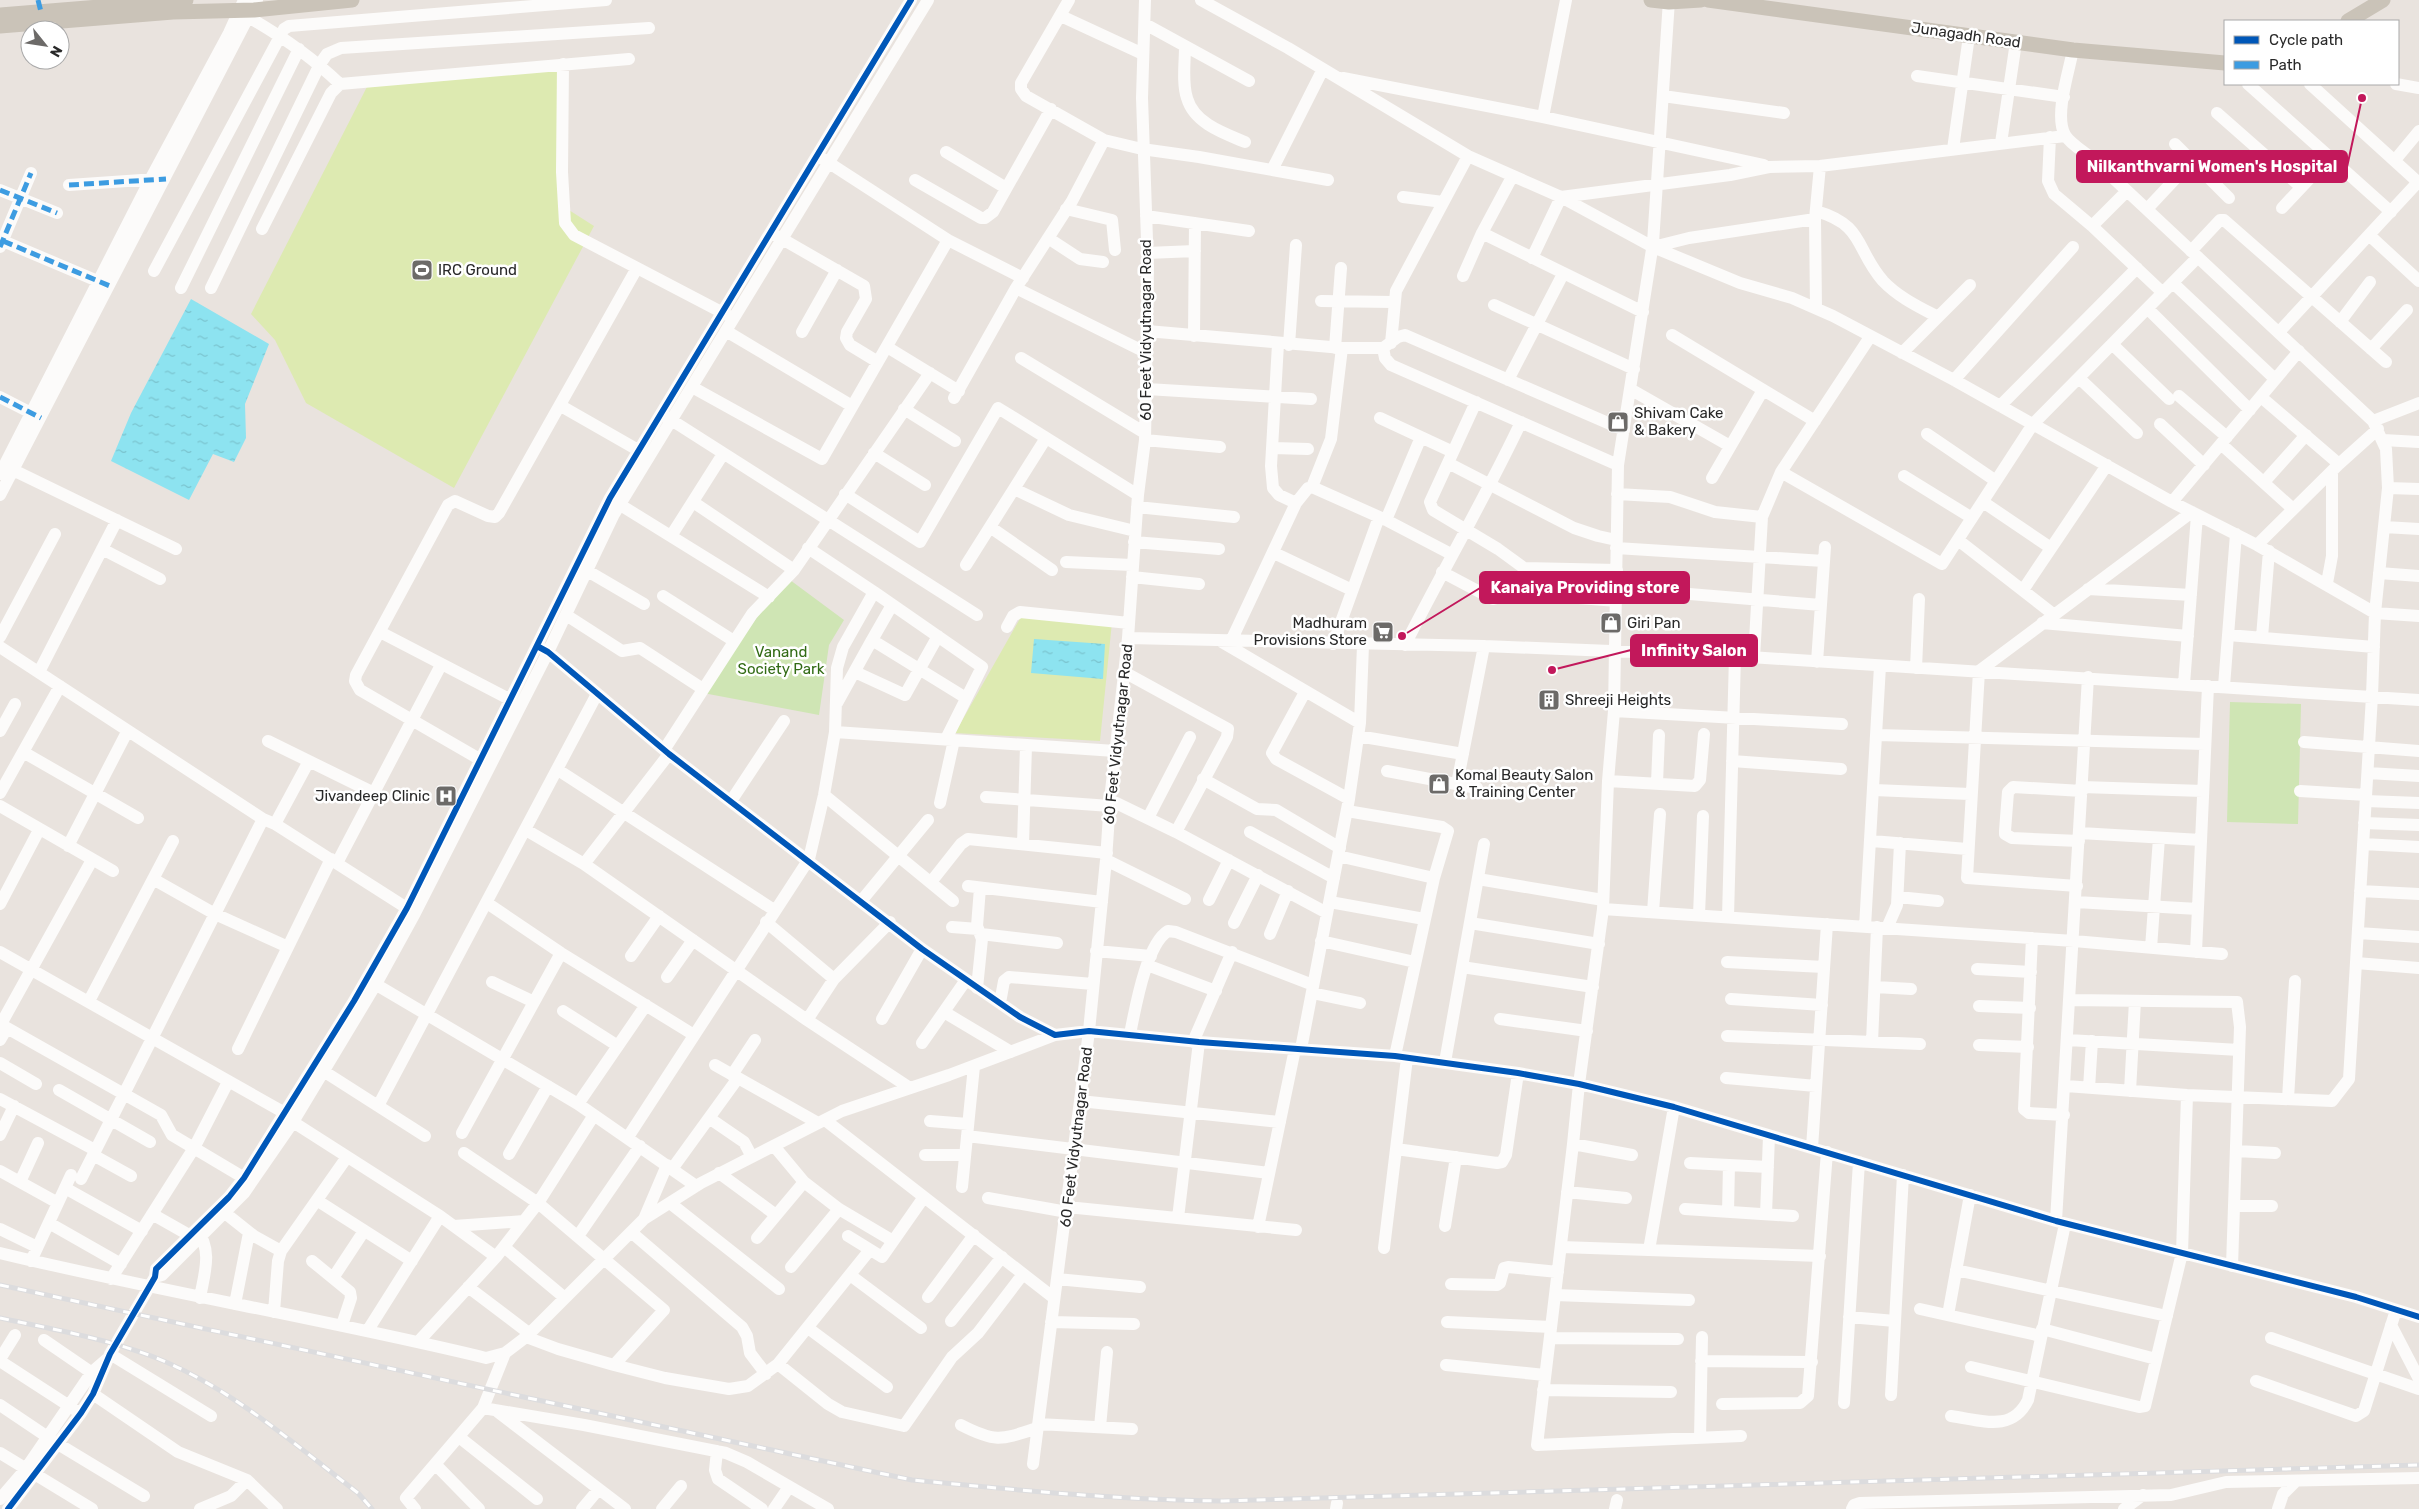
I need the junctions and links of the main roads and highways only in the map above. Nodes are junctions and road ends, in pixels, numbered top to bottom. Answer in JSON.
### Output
{"nodes":[{"id":1,"x":186,"y":0,"type":"edge"},
{"id":2,"x":352,"y":0,"type":"edge"},
{"id":3,"x":1652,"y":0,"type":"edge"},
{"id":4,"x":1701,"y":0,"type":"edge"},
{"id":5,"x":1708,"y":0,"type":"edge"},
{"id":6,"x":2383,"y":0,"type":"edge"},
{"id":7,"x":1669,"y":1,"type":"edge"},
{"id":8,"x":112,"y":3,"type":"edge"},
{"id":9,"x":276,"y":3,"type":"edge"},
{"id":10,"x":39,"y":6,"type":"edge"},
{"id":11,"x":249,"y":8,"type":"edge"},
{"id":12,"x":0,"y":15,"type":"edge"},
{"id":13,"x":2350,"y":20,"type":"edge"},
{"id":14,"x":0,"y":26,"type":"edge"},
{"id":15,"x":2224,"y":63,"type":"edge"}],
"edges":[{"from":1,"to":8,"type":"main road"},
{"from":2,"to":9,"type":"main road"},
{"from":3,"to":7,"type":"main road"},
{"from":4,"to":7,"type":"main road"},
{"from":5,"to":15,"type":"main road","name":"Junagadh Road"},
{"from":6,"to":13,"type":"main road"},
{"from":8,"to":10,"type":"main road"},
{"from":9,"to":11,"type":"main road"},
{"from":10,"to":12,"type":"main road"},
{"from":11,"to":14,"type":"main road"}]}
